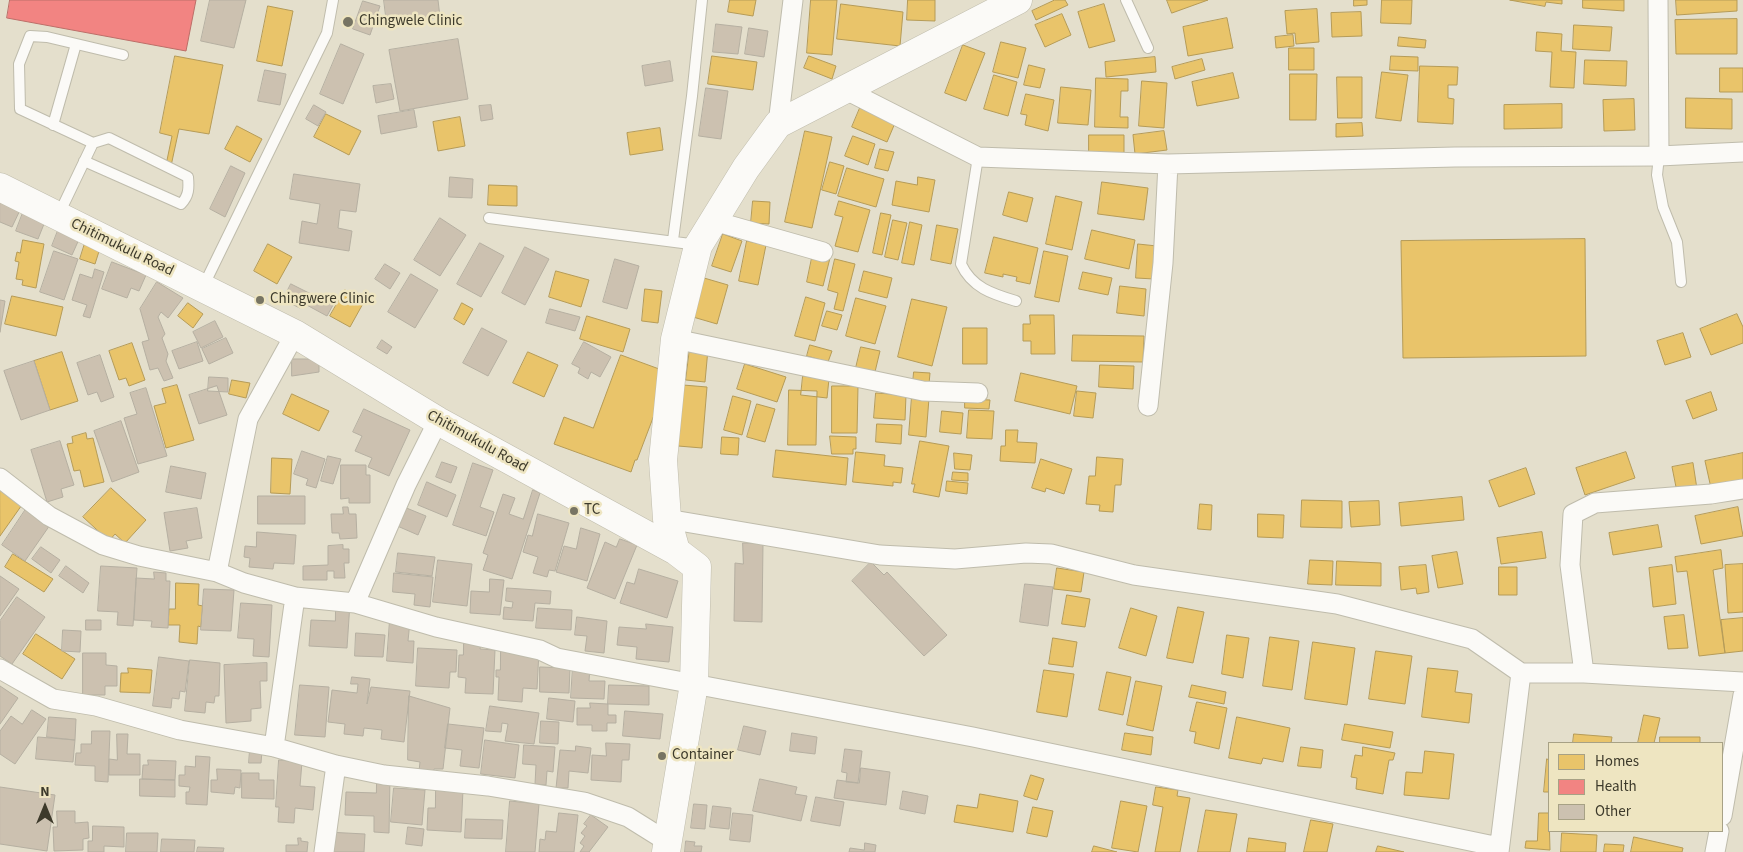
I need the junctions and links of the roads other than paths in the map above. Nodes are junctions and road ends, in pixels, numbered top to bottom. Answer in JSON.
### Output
{"nodes":[{"id":1,"x":333,"y":0,"type":"edge"},
{"id":2,"x":702,"y":0,"type":"edge"},
{"id":3,"x":793,"y":0,"type":"edge"},
{"id":4,"x":1018,"y":0,"type":"edge"},
{"id":5,"x":1126,"y":0,"type":"edge"},
{"id":6,"x":1658,"y":0,"type":"edge"},
{"id":7,"x":76,"y":44,"type":"junction"},
{"id":8,"x":1148,"y":48,"type":"dead end"},
{"id":9,"x":123,"y":55,"type":"dead end"},
{"id":10,"x":846,"y":90,"type":"junction"},
{"id":11,"x":778,"y":124,"type":"junction"},
{"id":12,"x":53,"y":125,"type":"junction"},
{"id":13,"x":93,"y":144,"type":"junction"},
{"id":14,"x":1743,"y":152,"type":"edge"},
{"id":15,"x":1659,"y":156,"type":"junction"},
{"id":16,"x":978,"y":157,"type":"junction"},
{"id":17,"x":84,"y":161,"type":"junction"},
{"id":18,"x":1168,"y":164,"type":"junction"},
{"id":19,"x":0,"y":187,"type":"edge"},
{"id":20,"x":58,"y":216,"type":"junction"},
{"id":21,"x":488,"y":218,"type":"dead end"},
{"id":22,"x":714,"y":221,"type":"junction"},
{"id":23,"x":686,"y":243,"type":"junction"},
{"id":24,"x":823,"y":252,"type":"dead end"},
{"id":25,"x":1682,"y":282,"type":"dead end"},
{"id":26,"x":203,"y":288,"type":"junction"},
{"id":27,"x":1016,"y":301,"type":"dead end"},
{"id":28,"x":295,"y":334,"type":"junction"},
{"id":29,"x":675,"y":339,"type":"junction"},
{"id":30,"x":978,"y":393,"type":"dead end"},
{"id":31,"x":1148,"y":406,"type":"dead end"},
{"id":32,"x":438,"y":421,"type":"junction"},
{"id":33,"x":0,"y":478,"type":"edge"},
{"id":34,"x":1743,"y":489,"type":"edge"},
{"id":35,"x":667,"y":519,"type":"junction"},
{"id":36,"x":676,"y":551,"type":"junction"},
{"id":37,"x":217,"y":572,"type":"junction"},
{"id":38,"x":295,"y":597,"type":"junction"},
{"id":39,"x":356,"y":604,"type":"junction"},
{"id":40,"x":0,"y":670,"type":"edge"},
{"id":41,"x":1521,"y":673,"type":"junction"},
{"id":42,"x":1584,"y":674,"type":"junction"},
{"id":43,"x":1743,"y":682,"type":"edge"},
{"id":44,"x":694,"y":684,"type":"junction"},
{"id":45,"x":1743,"y":695,"type":"edge"},
{"id":46,"x":274,"y":747,"type":"junction"},
{"id":47,"x":336,"y":765,"type":"junction"},
{"id":48,"x":1723,"y":810,"type":"edge"},
{"id":49,"x":1719,"y":832,"type":"edge"},
{"id":50,"x":667,"y":847,"type":"edge"},
{"id":51,"x":1499,"y":850,"type":"edge"},
{"id":52,"x":324,"y":852,"type":"edge"},
{"id":53,"x":1716,"y":852,"type":"edge"}],
"edges":[{"from":1,"to":26,"type":"lane"},
{"from":2,"to":23,"type":"lane"},
{"from":3,"to":11,"type":"street"},
{"from":4,"to":10,"type":"street"},
{"from":5,"to":8,"type":"lane"},
{"from":6,"to":15,"type":"street"},
{"from":7,"to":9,"type":"lane"},
{"from":7,"to":12,"type":"lane"},
{"from":7,"to":12,"type":"lane"},
{"from":10,"to":11,"type":"street"},
{"from":10,"to":16,"type":"street"},
{"from":11,"to":22,"type":"street"},
{"from":12,"to":13,"type":"lane"},
{"from":13,"to":17,"type":"lane"},
{"from":13,"to":17,"type":"lane"},
{"from":14,"to":15,"type":"street"},
{"from":15,"to":18,"type":"street"},
{"from":15,"to":25,"type":"lane"},
{"from":16,"to":18,"type":"street"},
{"from":16,"to":27,"type":"lane"},
{"from":17,"to":20,"type":"lane"},
{"from":18,"to":31,"type":"street"},
{"from":19,"to":20,"type":"street","name":"Chitimukulu Road"},
{"from":20,"to":26,"type":"street","name":"Chitimukulu Road"},
{"from":21,"to":23,"type":"lane"},
{"from":22,"to":23,"type":"street"},
{"from":22,"to":24,"type":"street"},
{"from":23,"to":29,"type":"street"},
{"from":26,"to":28,"type":"street","name":"Chitimukulu Road"},
{"from":28,"to":32,"type":"street","name":"Chitimukulu Road"},
{"from":28,"to":37,"type":"street"},
{"from":29,"to":30,"type":"street"},
{"from":29,"to":35,"type":"street"},
{"from":32,"to":36,"type":"street","name":"Chitimukulu Road"},
{"from":32,"to":39,"type":"street"},
{"from":33,"to":37,"type":"street"},
{"from":34,"to":42,"type":"street"},
{"from":35,"to":36,"type":"street"},
{"from":35,"to":41,"type":"street"},
{"from":36,"to":44,"type":"street","name":"Chitimukulu Road"},
{"from":37,"to":38,"type":"street"},
{"from":38,"to":39,"type":"street"},
{"from":38,"to":46,"type":"street"},
{"from":39,"to":44,"type":"street"},
{"from":40,"to":46,"type":"street"},
{"from":41,"to":42,"type":"street"},
{"from":41,"to":51,"type":"street"},
{"from":42,"to":43,"type":"street"},
{"from":44,"to":50,"type":"street","name":"Chitimukulu Road"},
{"from":44,"to":51,"type":"street"},
{"from":45,"to":48,"type":"street"},
{"from":46,"to":47,"type":"street"},
{"from":47,"to":50,"type":"street"},
{"from":47,"to":52,"type":"street"},
{"from":49,"to":53,"type":"street"}]}
